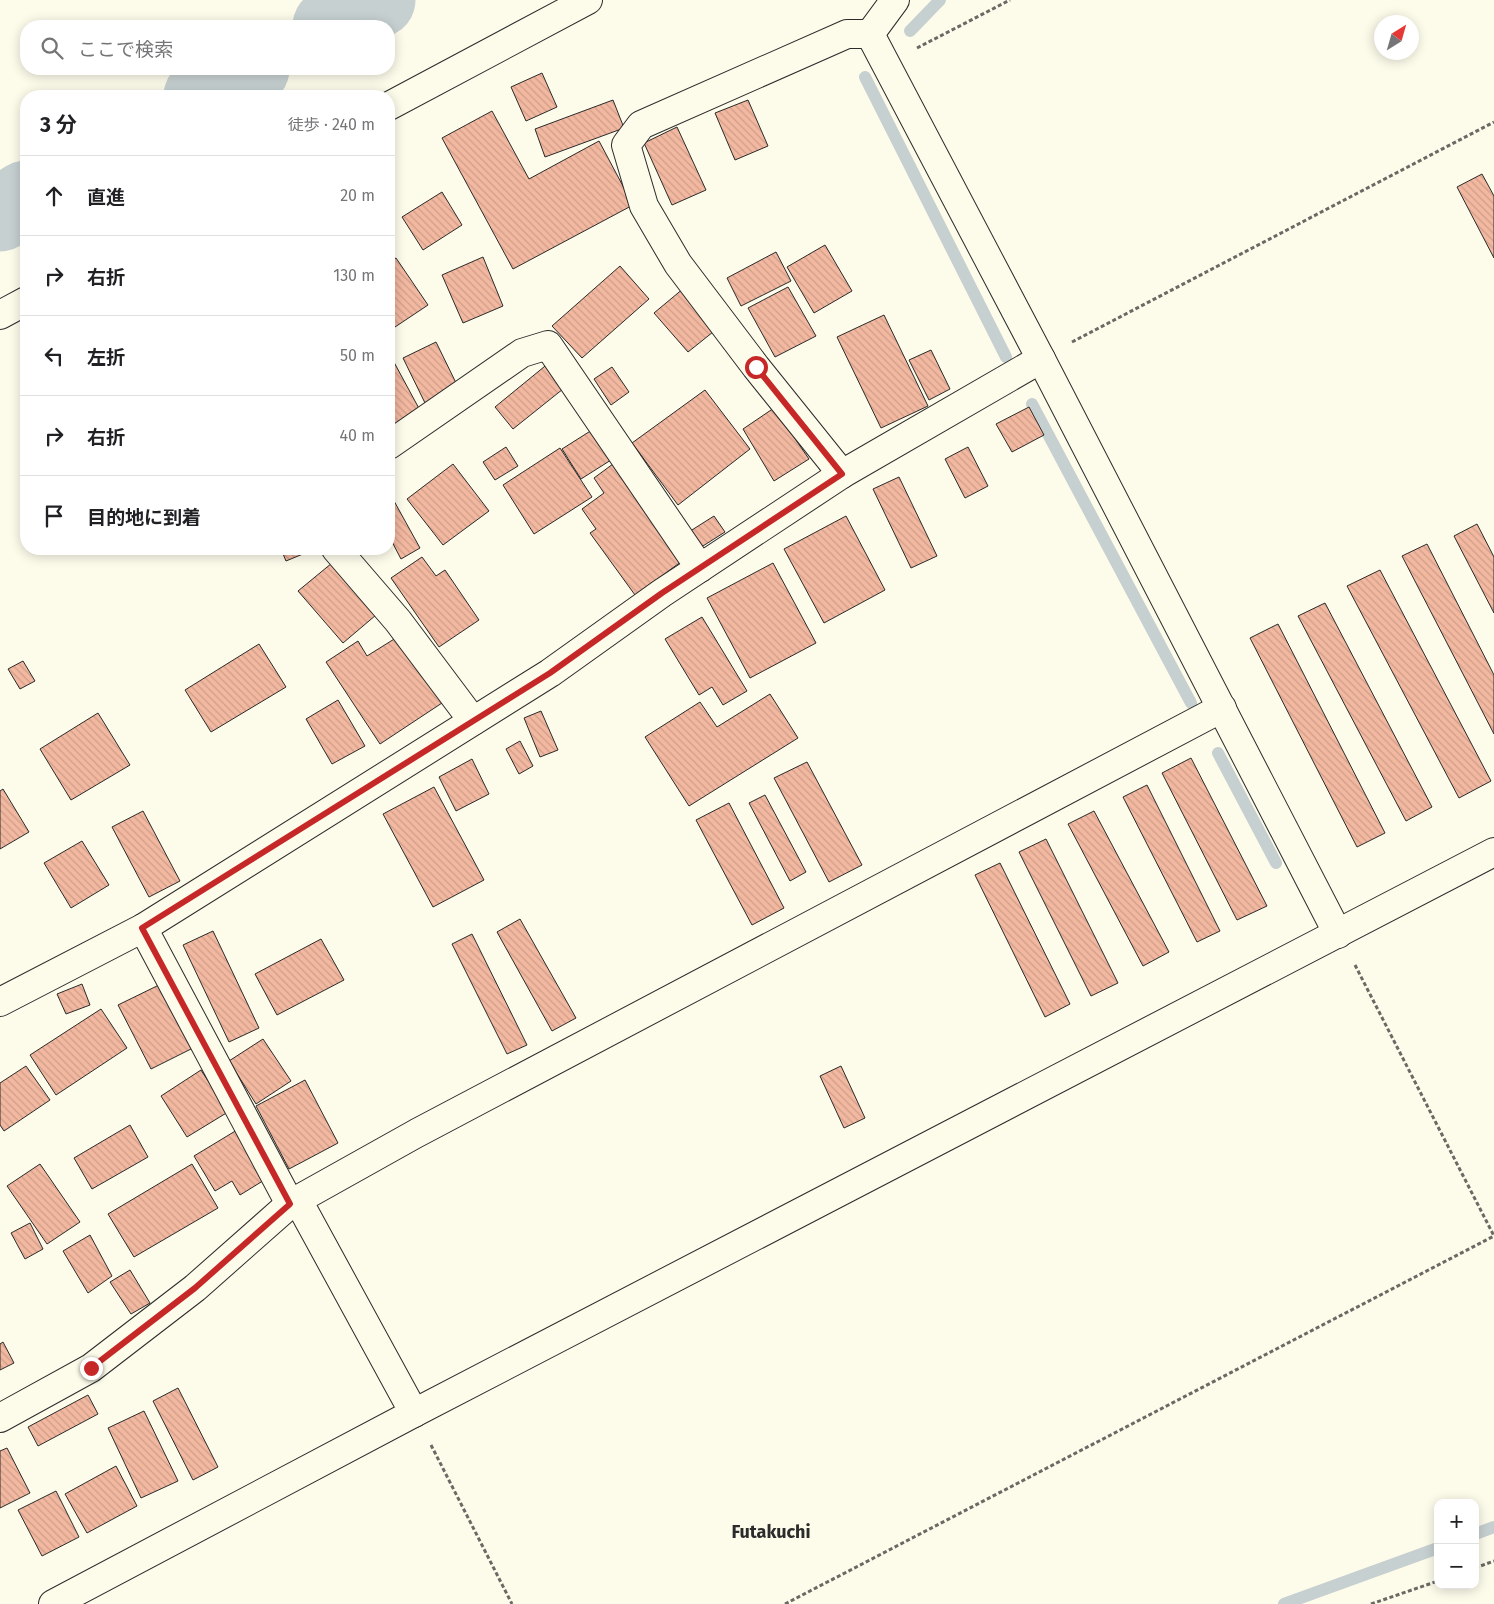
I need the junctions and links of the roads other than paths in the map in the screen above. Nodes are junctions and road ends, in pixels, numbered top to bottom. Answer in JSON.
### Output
{"nodes":[{"id":1,"x":588,"y":0,"type":"edge"},
{"id":2,"x":895,"y":0,"type":"edge"},
{"id":3,"x":870,"y":34,"type":"junction"},
{"id":4,"x":395,"y":103,"type":"edge"},
{"id":5,"x":20,"y":304,"type":"edge"},
{"id":6,"x":0,"y":315,"type":"edge"},
{"id":7,"x":1041,"y":359,"type":"junction"},
{"id":8,"x":395,"y":441,"type":"edge"},
{"id":9,"x":842,"y":474,"type":"junction"},
{"id":10,"x":341,"y":555,"type":"edge"},
{"id":11,"x":700,"y":568,"type":"junction"},
{"id":12,"x":1222,"y":708,"type":"junction"},
{"id":13,"x":473,"y":721,"type":"junction"},
{"id":14,"x":1494,"y":852,"type":"edge"},
{"id":15,"x":142,"y":928,"type":"junction"},
{"id":16,"x":1338,"y":934,"type":"junction"},
{"id":17,"x":0,"y":1002,"type":"edge"},
{"id":18,"x":290,"y":1204,"type":"junction"},
{"id":19,"x":414,"y":1414,"type":"junction"},
{"id":20,"x":0,"y":1418,"type":"edge"},
{"id":21,"x":53,"y":1604,"type":"edge"}],
"edges":[{"from":1,"to":4,"type":"street"},
{"from":2,"to":3,"type":"street"},
{"from":3,"to":7,"type":"street"},
{"from":3,"to":9,"type":"street"},
{"from":5,"to":6,"type":"street"},
{"from":7,"to":9,"type":"street"},
{"from":7,"to":12,"type":"street"},
{"from":8,"to":11,"type":"street"},
{"from":9,"to":11,"type":"street"},
{"from":10,"to":13,"type":"street"},
{"from":11,"to":13,"type":"street"},
{"from":12,"to":16,"type":"street"},
{"from":12,"to":18,"type":"street"},
{"from":13,"to":15,"type":"street"},
{"from":14,"to":16,"type":"street"},
{"from":15,"to":17,"type":"street"},
{"from":15,"to":18,"type":"street"},
{"from":16,"to":19,"type":"street"},
{"from":18,"to":19,"type":"street"},
{"from":18,"to":20,"type":"street"},
{"from":19,"to":21,"type":"street"}]}
